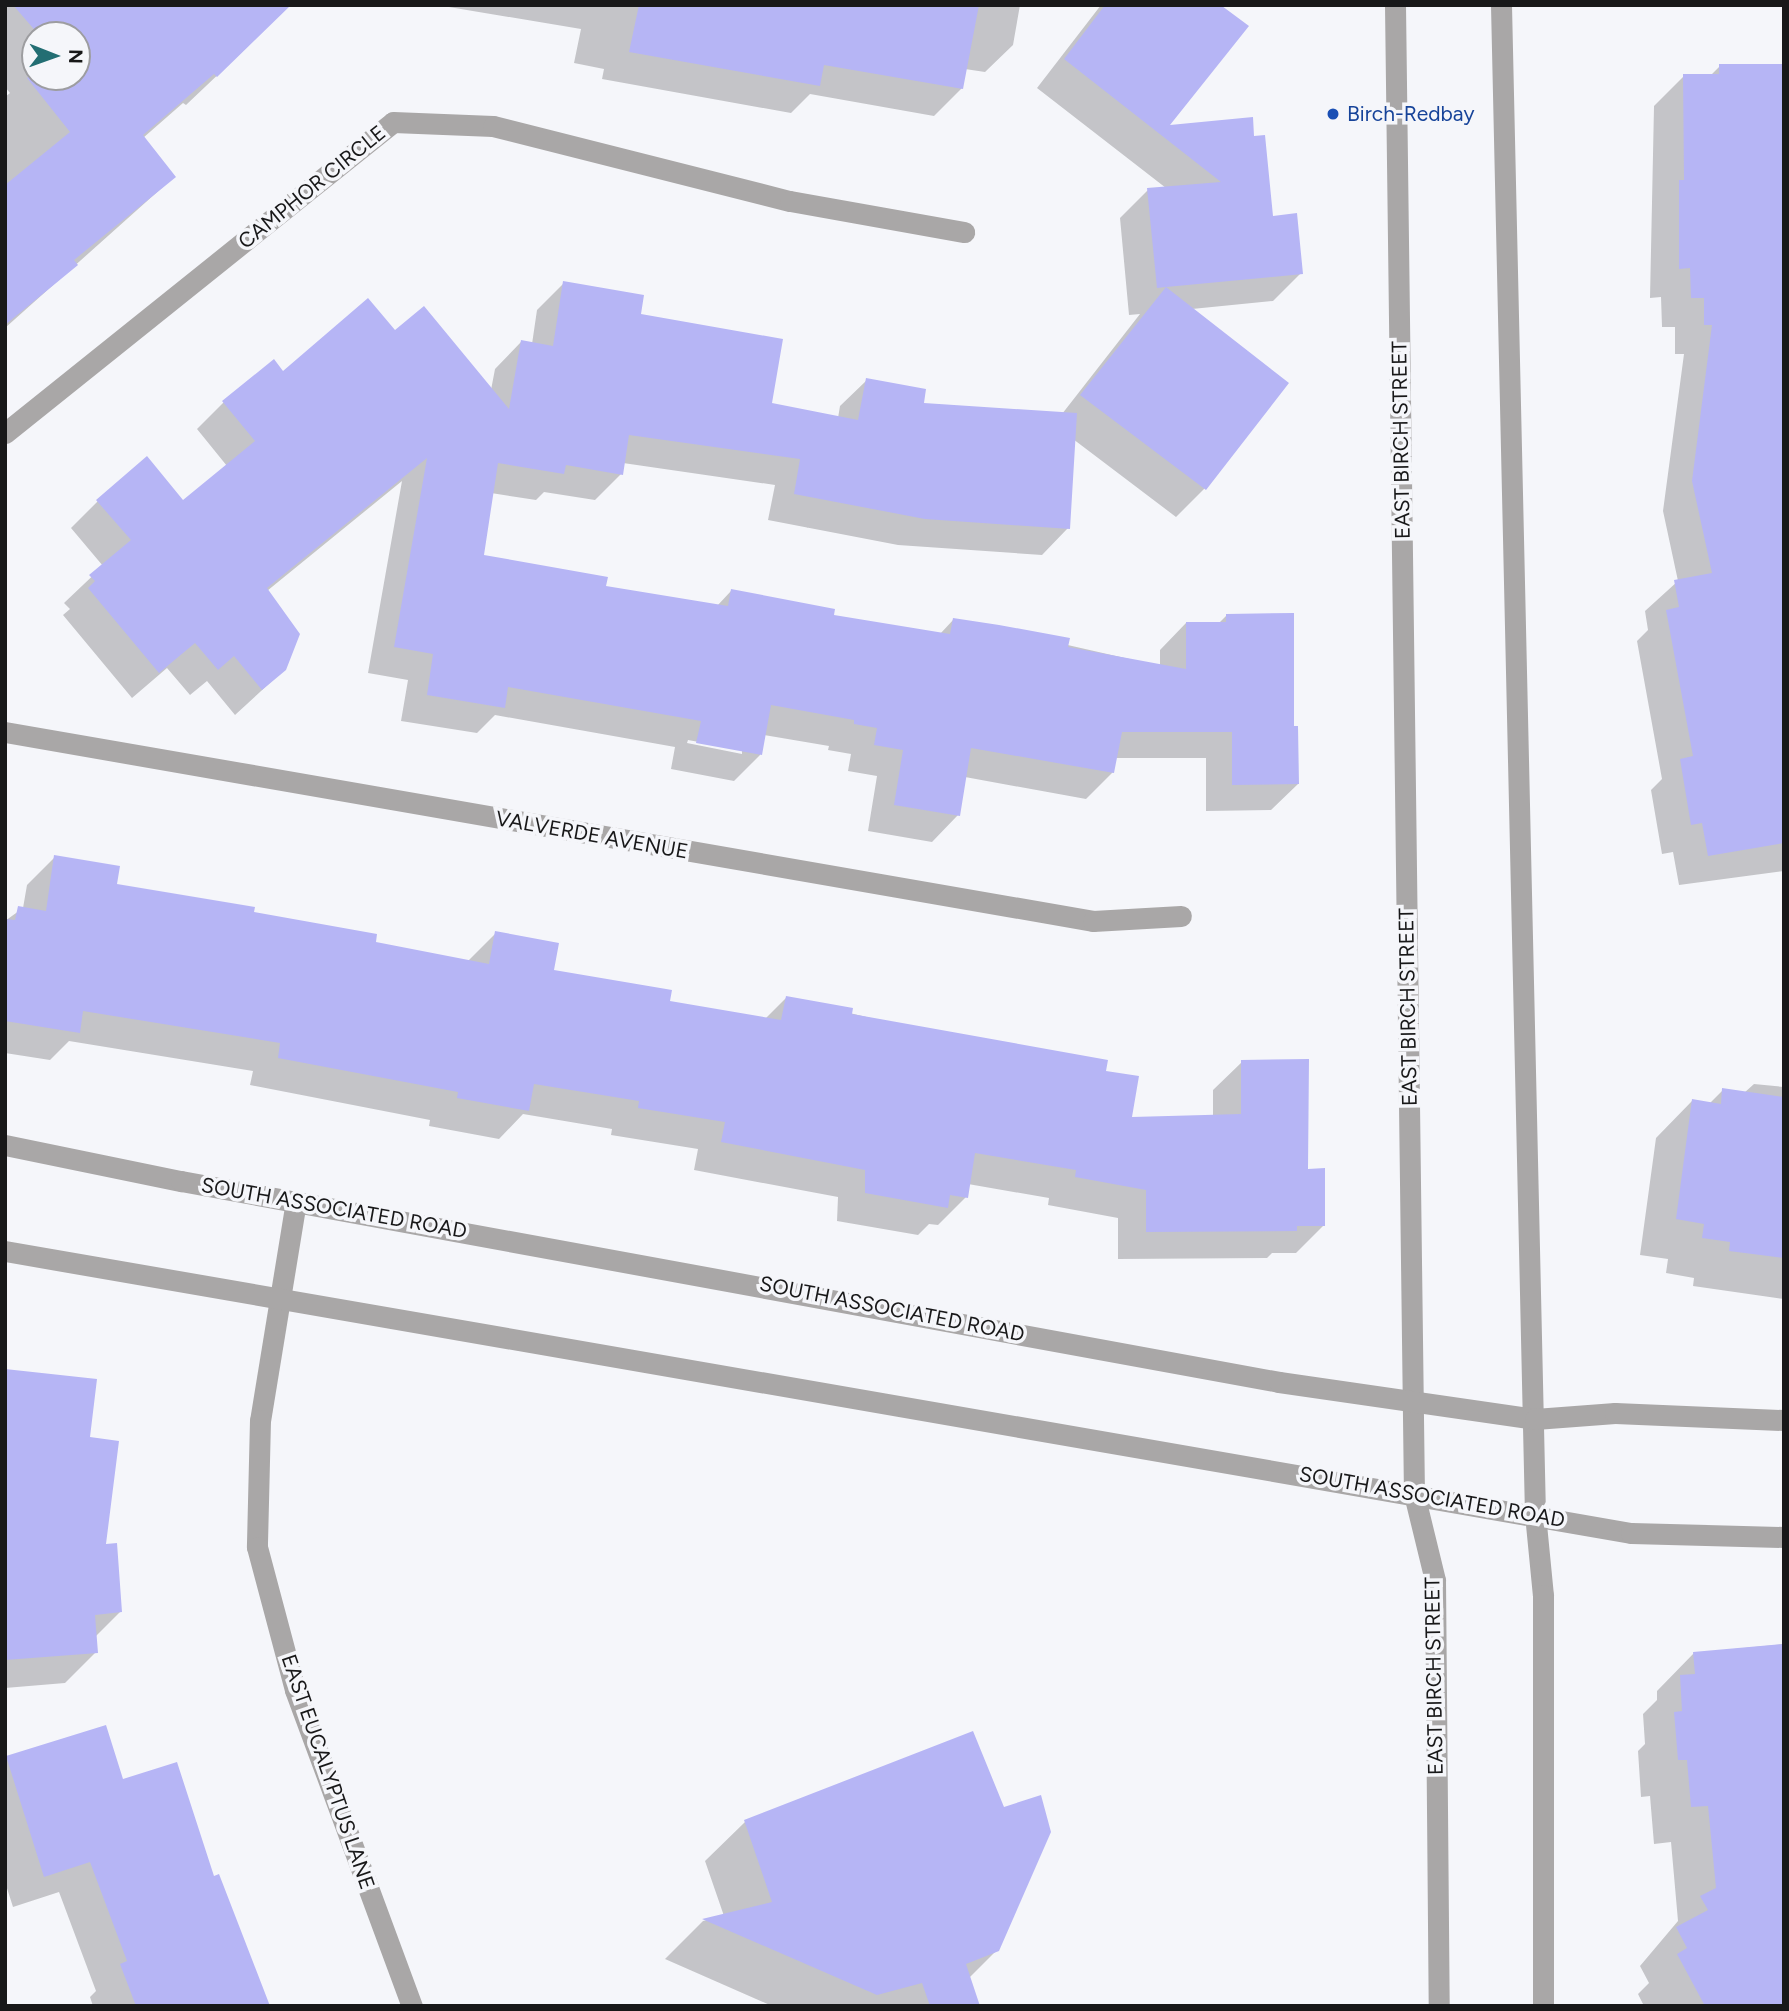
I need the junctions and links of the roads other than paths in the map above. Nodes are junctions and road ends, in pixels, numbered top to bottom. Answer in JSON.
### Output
{"nodes":[{"id":1,"x":1395,"y":5,"type":"edge"},
{"id":2,"x":1501,"y":5,"type":"edge"},
{"id":3,"x":964,"y":232,"type":"dead end"},
{"id":4,"x":5,"y":433,"type":"edge"},
{"id":5,"x":5,"y":732,"type":"edge"},
{"id":6,"x":1181,"y":916,"type":"dead end"},
{"id":7,"x":5,"y":1145,"type":"edge"},
{"id":8,"x":296,"y":1200,"type":"junction"},
{"id":9,"x":5,"y":1251,"type":"edge"},
{"id":10,"x":279,"y":1298,"type":"junction"},
{"id":11,"x":1413,"y":1402,"type":"junction"},
{"id":12,"x":1535,"y":1419,"type":"junction"},
{"id":13,"x":1784,"y":1420,"type":"edge"},
{"id":14,"x":1414,"y":1494,"type":"junction"},
{"id":15,"x":1535,"y":1514,"type":"junction"},
{"id":16,"x":1784,"y":1537,"type":"edge"},
{"id":17,"x":412,"y":2006,"type":"edge"},
{"id":18,"x":1439,"y":2006,"type":"edge"},
{"id":19,"x":1543,"y":2006,"type":"edge"}],
"edges":[{"from":1,"to":11,"type":"street","name":"EAST BIRCH STREET"},
{"from":2,"to":12,"type":"street"},
{"from":3,"to":4,"type":"street","name":"CAMPHOR CIRCLE"},
{"from":5,"to":6,"type":"street","name":"VALVERDE AVENUE"},
{"from":7,"to":8,"type":"street","name":"SOUTH ASSOCIATED ROAD"},
{"from":8,"to":10,"type":"street","name":"EAST EUCALYPTUS LANE"},
{"from":8,"to":11,"type":"street","name":"SOUTH ASSOCIATED ROAD"},
{"from":9,"to":10,"type":"street","name":"SOUTH ASSOCIATED ROAD"},
{"from":10,"to":14,"type":"street","name":"SOUTH ASSOCIATED ROAD"},
{"from":10,"to":17,"type":"street","name":"EAST EUCALYPTUS LANE"},
{"from":11,"to":12,"type":"street","name":"SOUTH ASSOCIATED ROAD"},
{"from":11,"to":14,"type":"street","name":"EAST BIRCH STREET"},
{"from":12,"to":13,"type":"street","name":"SOUTH ASSOCIATED ROAD"},
{"from":12,"to":15,"type":"street"},
{"from":14,"to":15,"type":"street","name":"SOUTH ASSOCIATED ROAD"},
{"from":14,"to":18,"type":"street","name":"EAST BIRCH STREET"},
{"from":15,"to":16,"type":"street","name":"SOUTH ASSOCIATED ROAD"},
{"from":15,"to":19,"type":"street"}]}
